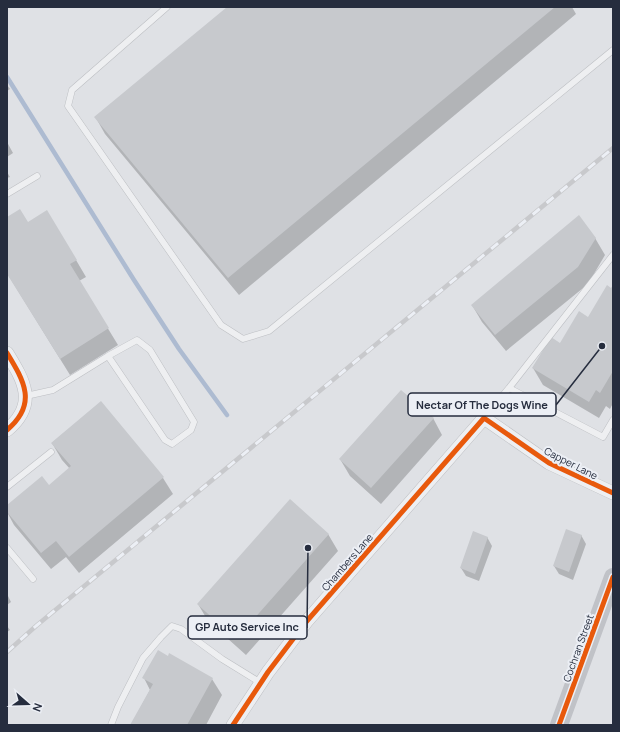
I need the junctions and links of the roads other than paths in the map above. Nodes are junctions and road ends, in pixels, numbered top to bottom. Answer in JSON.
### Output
{"nodes":[{"id":1,"x":168,"y":7,"type":"edge"},
{"id":2,"x":613,"y":50,"type":"edge"},
{"id":3,"x":37,"y":176,"type":"dead end"},
{"id":4,"x":7,"y":194,"type":"edge"},
{"id":5,"x":613,"y":256,"type":"edge"},
{"id":6,"x":7,"y":353,"type":"edge"},
{"id":7,"x":108,"y":356,"type":"junction"},
{"id":8,"x":510,"y":388,"type":"junction"},
{"id":9,"x":26,"y":396,"type":"junction"},
{"id":10,"x":484,"y":418,"type":"junction"},
{"id":11,"x":613,"y":420,"type":"edge"},
{"id":12,"x":7,"y":430,"type":"edge"},
{"id":13,"x":51,"y":452,"type":"dead end"},
{"id":14,"x":7,"y":487,"type":"edge"},
{"id":15,"x":613,"y":493,"type":"edge"},
{"id":16,"x":7,"y":548,"type":"edge"},
{"id":17,"x":613,"y":577,"type":"edge"},
{"id":18,"x":33,"y":579,"type":"dead end"},
{"id":19,"x":261,"y":683,"type":"junction"},
{"id":20,"x":111,"y":725,"type":"edge"},
{"id":21,"x":233,"y":725,"type":"edge"},
{"id":22,"x":559,"y":725,"type":"edge"}],
"edges":[{"from":1,"to":2,"type":"lane"},
{"from":3,"to":4,"type":"lane"},
{"from":5,"to":8,"type":"lane"},
{"from":6,"to":9,"type":"street"},
{"from":7,"to":7,"type":"lane"},
{"from":7,"to":9,"type":"lane"},
{"from":8,"to":10,"type":"lane"},
{"from":8,"to":11,"type":"lane"},
{"from":9,"to":12,"type":"street"},
{"from":10,"to":15,"type":"street","name":"Capper Lane"},
{"from":10,"to":19,"type":"street","name":"Chambers Lane"},
{"from":13,"to":14,"type":"lane"},
{"from":16,"to":18,"type":"lane"},
{"from":17,"to":22,"type":"main road","name":"Cochran Street"},
{"from":19,"to":20,"type":"lane"},
{"from":19,"to":21,"type":"street","name":"Chambers Lane"}]}
